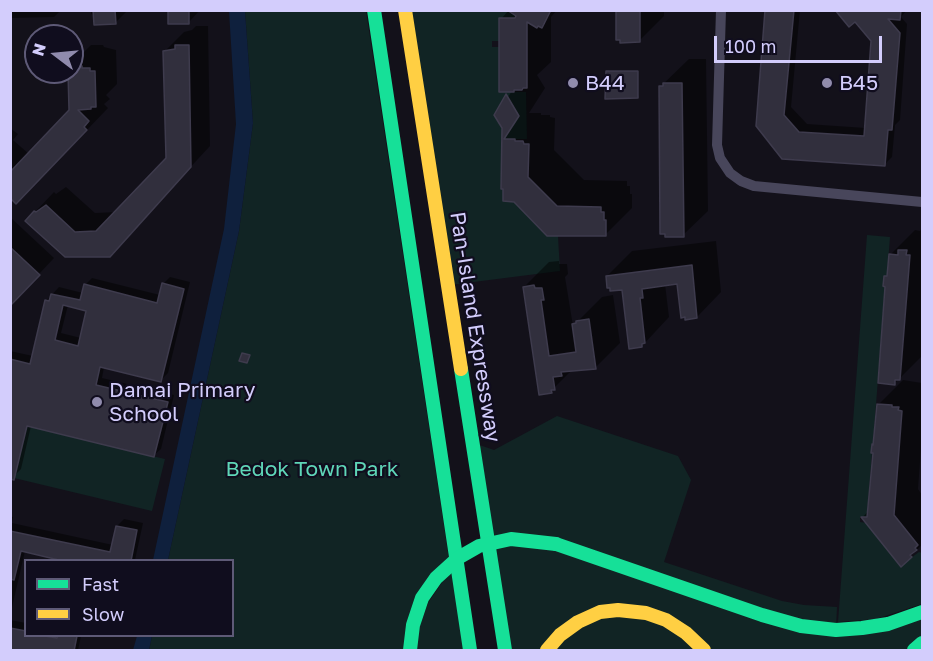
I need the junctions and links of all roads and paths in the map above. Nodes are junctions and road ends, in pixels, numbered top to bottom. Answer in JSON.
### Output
{"nodes":[{"id":1,"x":374,"y":10,"type":"edge"},
{"id":2,"x":405,"y":10,"type":"edge"},
{"id":3,"x":721,"y":10,"type":"edge"},
{"id":4,"x":922,"y":202,"type":"edge"},
{"id":5,"x":922,"y":612,"type":"edge"},
{"id":6,"x":922,"y":644,"type":"edge"},
{"id":7,"x":410,"y":651,"type":"edge"},
{"id":8,"x":470,"y":651,"type":"edge"},
{"id":9,"x":505,"y":651,"type":"edge"},
{"id":10,"x":547,"y":651,"type":"edge"},
{"id":11,"x":704,"y":651,"type":"edge"},
{"id":12,"x":914,"y":651,"type":"edge"}],
"edges":[{"from":1,"to":8,"type":"main road"},
{"from":2,"to":9,"type":"main road","name":"Pan-Island Expressway"},
{"from":3,"to":4,"type":"street"},
{"from":5,"to":7,"type":"main road","bridge":true},
{"from":6,"to":12,"type":"main road"},
{"from":10,"to":11,"type":"main road"}]}
